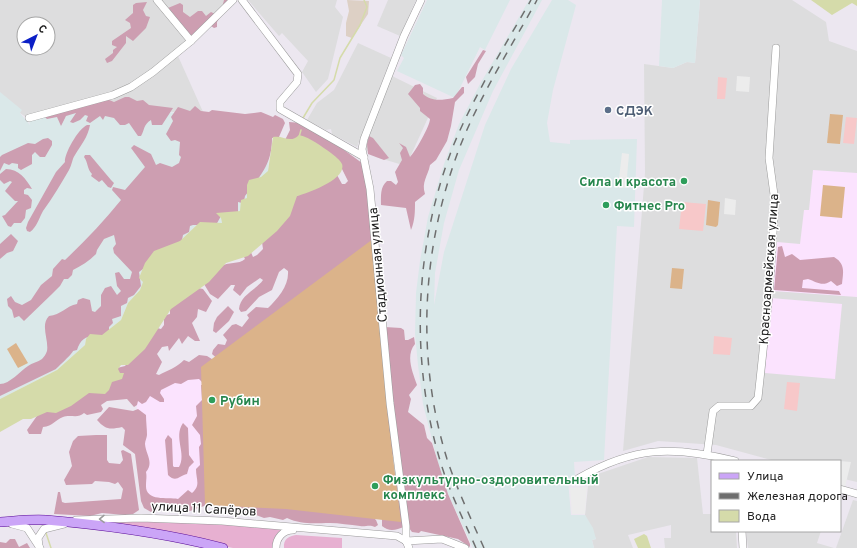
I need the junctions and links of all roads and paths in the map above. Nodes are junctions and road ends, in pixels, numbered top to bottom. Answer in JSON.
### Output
{"nodes":[{"id":1,"x":157,"y":0,"type":"edge"},
{"id":2,"x":233,"y":0,"type":"edge"},
{"id":3,"x":242,"y":0,"type":"edge"},
{"id":4,"x":421,"y":0,"type":"edge"},
{"id":5,"x":191,"y":41,"type":"junction"},
{"id":6,"x":776,"y":48,"type":"dead end"},
{"id":7,"x":29,"y":118,"type":"dead end"},
{"id":8,"x":364,"y":157,"type":"junction"},
{"id":9,"x":707,"y":454,"type":"junction"},
{"id":10,"x":731,"y":460,"type":"edge"},
{"id":11,"x":578,"y":478,"type":"dead end"},
{"id":12,"x":841,"y":490,"type":"edge"},
{"id":13,"x":857,"y":494,"type":"edge"},
{"id":14,"x":45,"y":520,"type":"junction"},
{"id":15,"x":0,"y":522,"type":"edge"},
{"id":16,"x":68,"y":523,"type":"junction"},
{"id":17,"x":303,"y":529,"type":"junction"},
{"id":18,"x":742,"y":532,"type":"edge"},
{"id":19,"x":406,"y":541,"type":"junction"},
{"id":20,"x":223,"y":548,"type":"edge"},
{"id":21,"x":276,"y":548,"type":"edge"},
{"id":22,"x":409,"y":548,"type":"edge"},
{"id":23,"x":465,"y":548,"type":"edge"},
{"id":24,"x":744,"y":548,"type":"edge"}],
"edges":[{"from":1,"to":5,"type":"street"},
{"from":2,"to":5,"type":"street"},
{"from":3,"to":8,"type":"street"},
{"from":4,"to":8,"type":"street","name":"Стадионная улица"},
{"from":5,"to":7,"type":"street"},
{"from":6,"to":9,"type":"street","name":"Красноармейская улица"},
{"from":8,"to":19,"type":"street","name":"Стадионная улица"},
{"from":9,"to":10,"type":"street"},
{"from":9,"to":11,"type":"street"},
{"from":12,"to":13,"type":"street"},
{"from":14,"to":15,"type":"main road","name":"улица 11 Сапёров"},
{"from":14,"to":16,"type":"main road"},
{"from":17,"to":14,"type":"street","name":"улица 11 Сапёров","one_way":true},
{"from":15,"to":16,"type":"street"},
{"from":16,"to":20,"type":"main road"},
{"from":17,"to":19,"type":"street","name":"улица 11 Сапёров"},
{"from":17,"to":21,"type":"street"},
{"from":18,"to":24,"type":"street"},
{"from":19,"to":22,"type":"street"},
{"from":19,"to":23,"type":"street"}]}
